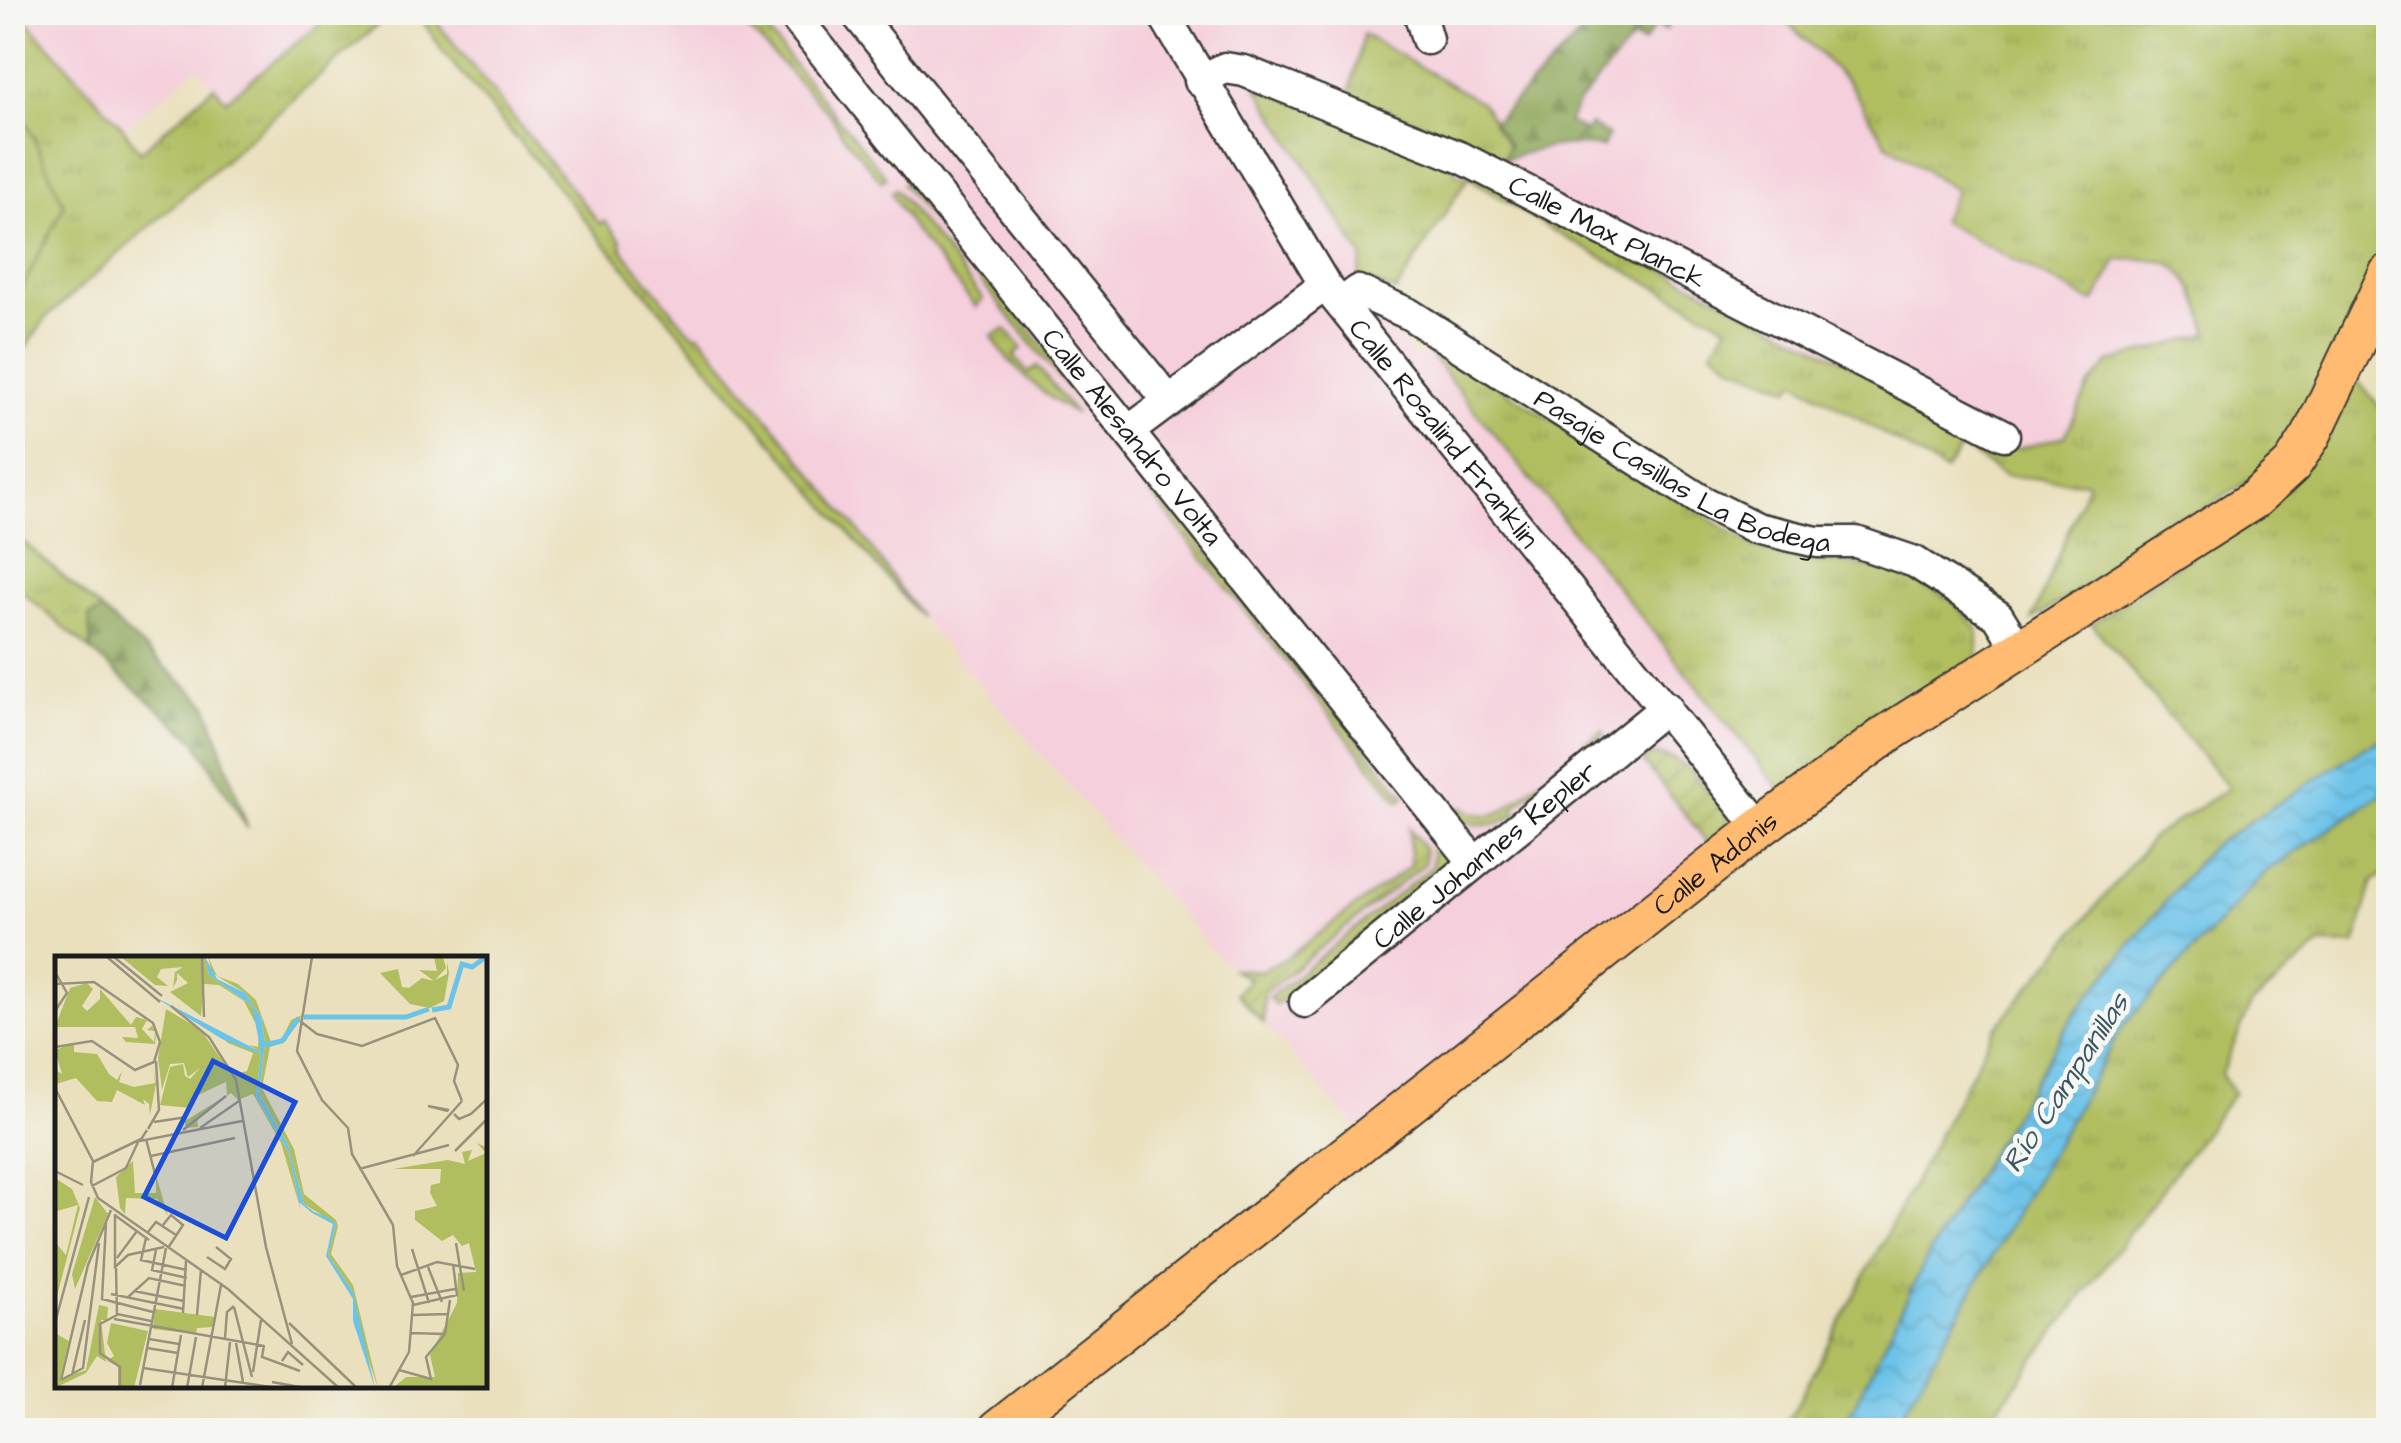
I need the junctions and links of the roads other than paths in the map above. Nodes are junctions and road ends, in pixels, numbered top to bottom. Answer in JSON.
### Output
{"nodes":[{"id":1,"x":791,"y":12,"type":"edge"},
{"id":2,"x":855,"y":12,"type":"edge"},
{"id":3,"x":1162,"y":12,"type":"edge"},
{"id":4,"x":1200,"y":81,"type":"junction"},
{"id":5,"x":2388,"y":274,"type":"edge"},
{"id":6,"x":1333,"y":295,"type":"junction"},
{"id":7,"x":1168,"y":400,"type":"junction"},
{"id":8,"x":1130,"y":431,"type":"junction"},
{"id":9,"x":2004,"y":435,"type":"dead end"},
{"id":10,"x":2019,"y":650,"type":"junction"},
{"id":11,"x":1666,"y":707,"type":"junction"},
{"id":12,"x":1760,"y":828,"type":"junction"},
{"id":13,"x":1474,"y":862,"type":"junction"},
{"id":14,"x":1305,"y":1002,"type":"dead end"},
{"id":15,"x":997,"y":1430,"type":"edge"}],
"edges":[{"from":1,"to":8,"type":"street","name":"Calle Alesandro Volta"},
{"from":2,"to":7,"type":"street","name":"Calle Alesandro Volta"},
{"from":3,"to":4,"type":"street","name":"Calle Rosalind Franklin"},
{"from":4,"to":6,"type":"street","name":"Calle Rosalind Franklin"},
{"from":4,"to":9,"type":"street","name":"Calle Max Planck"},
{"from":5,"to":10,"type":"main road","name":"Calle Adonis"},
{"from":6,"to":7,"type":"street"},
{"from":6,"to":10,"type":"street","name":"Pasaje Casillas La Bodega"},
{"from":6,"to":11,"type":"street","name":"Calle Rosalind Franklin"},
{"from":7,"to":8,"type":"street"},
{"from":8,"to":13,"type":"street","name":"Calle Alesandro Volta"},
{"from":10,"to":12,"type":"main road","name":"Calle Adonis"},
{"from":11,"to":12,"type":"street","name":"Calle Rosalind Franklin"},
{"from":11,"to":13,"type":"street","name":"Calle Johannes Kepler"},
{"from":12,"to":15,"type":"main road","name":"Calle Adonis"},
{"from":13,"to":14,"type":"street","name":"Calle Johannes Kepler"}]}
